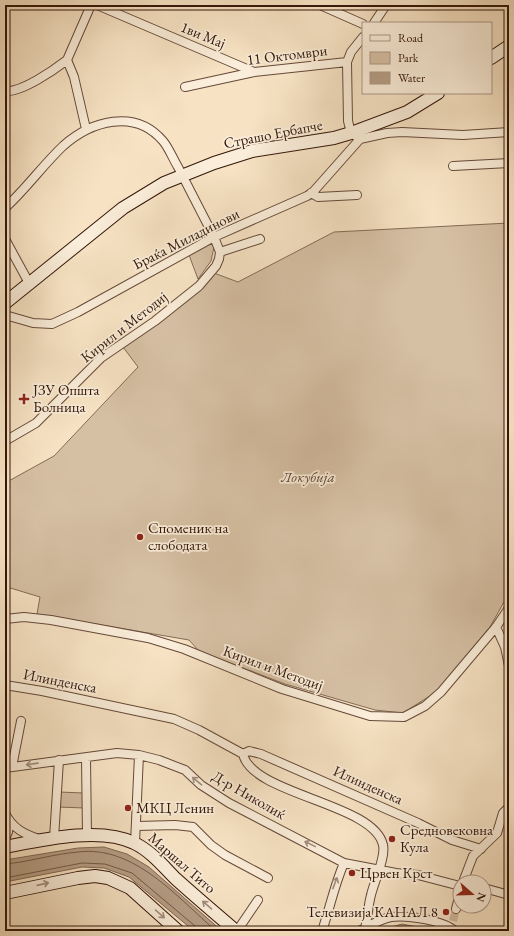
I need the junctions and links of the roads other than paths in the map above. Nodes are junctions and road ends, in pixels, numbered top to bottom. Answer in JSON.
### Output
{"nodes":[{"id":1,"x":91,"y":5,"type":"edge"},
{"id":2,"x":97,"y":5,"type":"edge"},
{"id":3,"x":320,"y":5,"type":"edge"},
{"id":4,"x":386,"y":5,"type":"edge"},
{"id":5,"x":375,"y":22,"type":"edge"},
{"id":6,"x":362,"y":24,"type":"edge"},
{"id":7,"x":362,"y":38,"type":"edge"},
{"id":8,"x":509,"y":46,"type":"edge"},
{"id":9,"x":492,"y":57,"type":"edge"},
{"id":10,"x":67,"y":60,"type":"junction"},
{"id":11,"x":347,"y":62,"type":"junction"},
{"id":12,"x":254,"y":72,"type":"junction"},
{"id":13,"x":185,"y":87,"type":"dead end"},
{"id":14,"x":5,"y":91,"type":"edge"},
{"id":15,"x":436,"y":94,"type":"edge"},
{"id":16,"x":86,"y":129,"type":"junction"},
{"id":17,"x":509,"y":132,"type":"edge"},
{"id":18,"x":356,"y":136,"type":"junction"},
{"id":19,"x":509,"y":163,"type":"edge"},
{"id":20,"x":453,"y":166,"type":"dead end"},
{"id":21,"x":182,"y":175,"type":"junction"},
{"id":22,"x":311,"y":194,"type":"junction"},
{"id":23,"x":356,"y":195,"type":"dead end"},
{"id":24,"x":5,"y":208,"type":"edge"},
{"id":25,"x":214,"y":237,"type":"junction"},
{"id":26,"x":5,"y":239,"type":"edge"},
{"id":27,"x":260,"y":240,"type":"dead end"},
{"id":28,"x":220,"y":252,"type":"junction"},
{"id":29,"x":9,"y":256,"type":"edge"},
{"id":30,"x":29,"y":283,"type":"junction"},
{"id":31,"x":5,"y":303,"type":"edge"},
{"id":32,"x":5,"y":315,"type":"edge"},
{"id":33,"x":5,"y":441,"type":"edge"},
{"id":34,"x":509,"y":608,"type":"edge"},
{"id":35,"x":5,"y":619,"type":"edge"},
{"id":36,"x":496,"y":627,"type":"junction"},
{"id":37,"x":507,"y":648,"type":"edge"},
{"id":38,"x":509,"y":666,"type":"edge"},
{"id":39,"x":5,"y":685,"type":"edge"},
{"id":40,"x":21,"y":721,"type":"dead end"},
{"id":41,"x":243,"y":754,"type":"junction"},
{"id":42,"x":139,"y":755,"type":"junction"},
{"id":43,"x":86,"y":758,"type":"junction"},
{"id":44,"x":59,"y":760,"type":"junction"},
{"id":45,"x":8,"y":767,"type":"edge"},
{"id":46,"x":509,"y":807,"type":"edge"},
{"id":47,"x":5,"y":813,"type":"edge"},
{"id":48,"x":10,"y":822,"type":"junction"},
{"id":49,"x":137,"y":826,"type":"junction"},
{"id":50,"x":86,"y":835,"type":"junction"},
{"id":51,"x":5,"y":839,"type":"edge"},
{"id":52,"x":48,"y":839,"type":"junction"},
{"id":53,"x":135,"y":843,"type":"junction"},
{"id":54,"x":5,"y":847,"type":"edge"},
{"id":55,"x":481,"y":849,"type":"junction"},
{"id":56,"x":344,"y":863,"type":"junction"},
{"id":57,"x":379,"y":868,"type":"junction"},
{"id":58,"x":466,"y":874,"type":"edge"},
{"id":59,"x":268,"y":878,"type":"dead end"},
{"id":60,"x":452,"y":884,"type":"edge"},
{"id":61,"x":492,"y":890,"type":"edge"},
{"id":62,"x":5,"y":893,"type":"edge"},
{"id":63,"x":509,"y":895,"type":"edge"},
{"id":64,"x":258,"y":900,"type":"dead end"},
{"id":65,"x":453,"y":927,"type":"edge"},
{"id":66,"x":362,"y":929,"type":"edge"},
{"id":67,"x":178,"y":931,"type":"edge"},
{"id":68,"x":237,"y":931,"type":"edge"},
{"id":69,"x":322,"y":931,"type":"edge"}],
"edges":[{"from":1,"to":10,"type":"street"},
{"from":2,"to":12,"type":"street","name":"1ви Мај"},
{"from":3,"to":6,"type":"street"},
{"from":4,"to":5,"type":"street"},
{"from":7,"to":11,"type":"street","name":"11 Октомври"},
{"from":8,"to":9,"type":"main road"},
{"from":10,"to":14,"type":"street"},
{"from":10,"to":16,"type":"street"},
{"from":11,"to":12,"type":"street","name":"11 Октомври"},
{"from":11,"to":18,"type":"street","name":"11 Октомври"},
{"from":12,"to":13,"type":"street","name":"11 Октомври"},
{"from":15,"to":18,"type":"main road","name":"Страшо Ербапче"},
{"from":16,"to":21,"type":"street"},
{"from":16,"to":24,"type":"street"},
{"from":17,"to":18,"type":"street"},
{"from":18,"to":21,"type":"main road","name":"Страшо Ербапче"},
{"from":18,"to":22,"type":"street","name":"Браќа Миладинови"},
{"from":19,"to":20,"type":"street"},
{"from":21,"to":25,"type":"street"},
{"from":21,"to":30,"type":"main road","name":"Страшо Ербапче"},
{"from":22,"to":23,"type":"street"},
{"from":22,"to":25,"type":"street","name":"Браќа Миладинови"},
{"from":25,"to":28,"type":"street"},
{"from":25,"to":32,"type":"street","name":"Браќа Миладинови"},
{"from":26,"to":29,"type":"street"},
{"from":27,"to":28,"type":"street"},
{"from":28,"to":33,"type":"street","name":"Кирил и Методиј"},
{"from":29,"to":30,"type":"street"},
{"from":30,"to":31,"type":"main road","name":"Страшо Ербапче"},
{"from":34,"to":36,"type":"street","name":"Кирил и Методиј"},
{"from":35,"to":36,"type":"street","name":"Кирил и Методиј"},
{"from":36,"to":37,"type":"street"},
{"from":37,"to":38,"type":"street"},
{"from":39,"to":41,"type":"street","name":"Илинденска"},
{"from":40,"to":45,"type":"street"},
{"from":41,"to":55,"type":"street","name":"Илинденска"},
{"from":41,"to":57,"type":"street","name":"Илинденска"},
{"from":42,"to":43,"type":"street","name":"Д-р Николиќ"},
{"from":42,"to":49,"type":"street"},
{"from":56,"to":42,"type":"street","name":"Д-р Николиќ","one_way":true},
{"from":43,"to":44,"type":"street","name":"Д-р Николиќ"},
{"from":43,"to":50,"type":"street"},
{"from":44,"to":45,"type":"street","name":"Д-р Николиќ","one_way":true},
{"from":44,"to":52,"type":"street"},
{"from":46,"to":55,"type":"street"},
{"from":47,"to":48,"type":"street"},
{"from":48,"to":51,"type":"street"},
{"from":48,"to":52,"type":"street"},
{"from":49,"to":53,"type":"street"},
{"from":49,"to":59,"type":"street"},
{"from":50,"to":52,"type":"main road","name":"Маршал Тито"},
{"from":50,"to":53,"type":"main road","name":"Маршал Тито"},
{"from":52,"to":54,"type":"main road","name":"Маршал Тито"},
{"from":68,"to":53,"type":"main road","name":"Маршал Тито","one_way":true},
{"from":55,"to":58,"type":"street"},
{"from":56,"to":57,"type":"street","name":"Д-р Николиќ"},
{"from":69,"to":56,"type":"street","one_way":true},
{"from":57,"to":60,"type":"street","name":"Д-р Николиќ"},
{"from":57,"to":66,"type":"street"},
{"from":61,"to":63,"type":"street"},
{"from":62,"to":67,"type":"main road","one_way":true},
{"from":64,"to":68,"type":"street"},
{"from":65,"to":66,"type":"street"}]}
